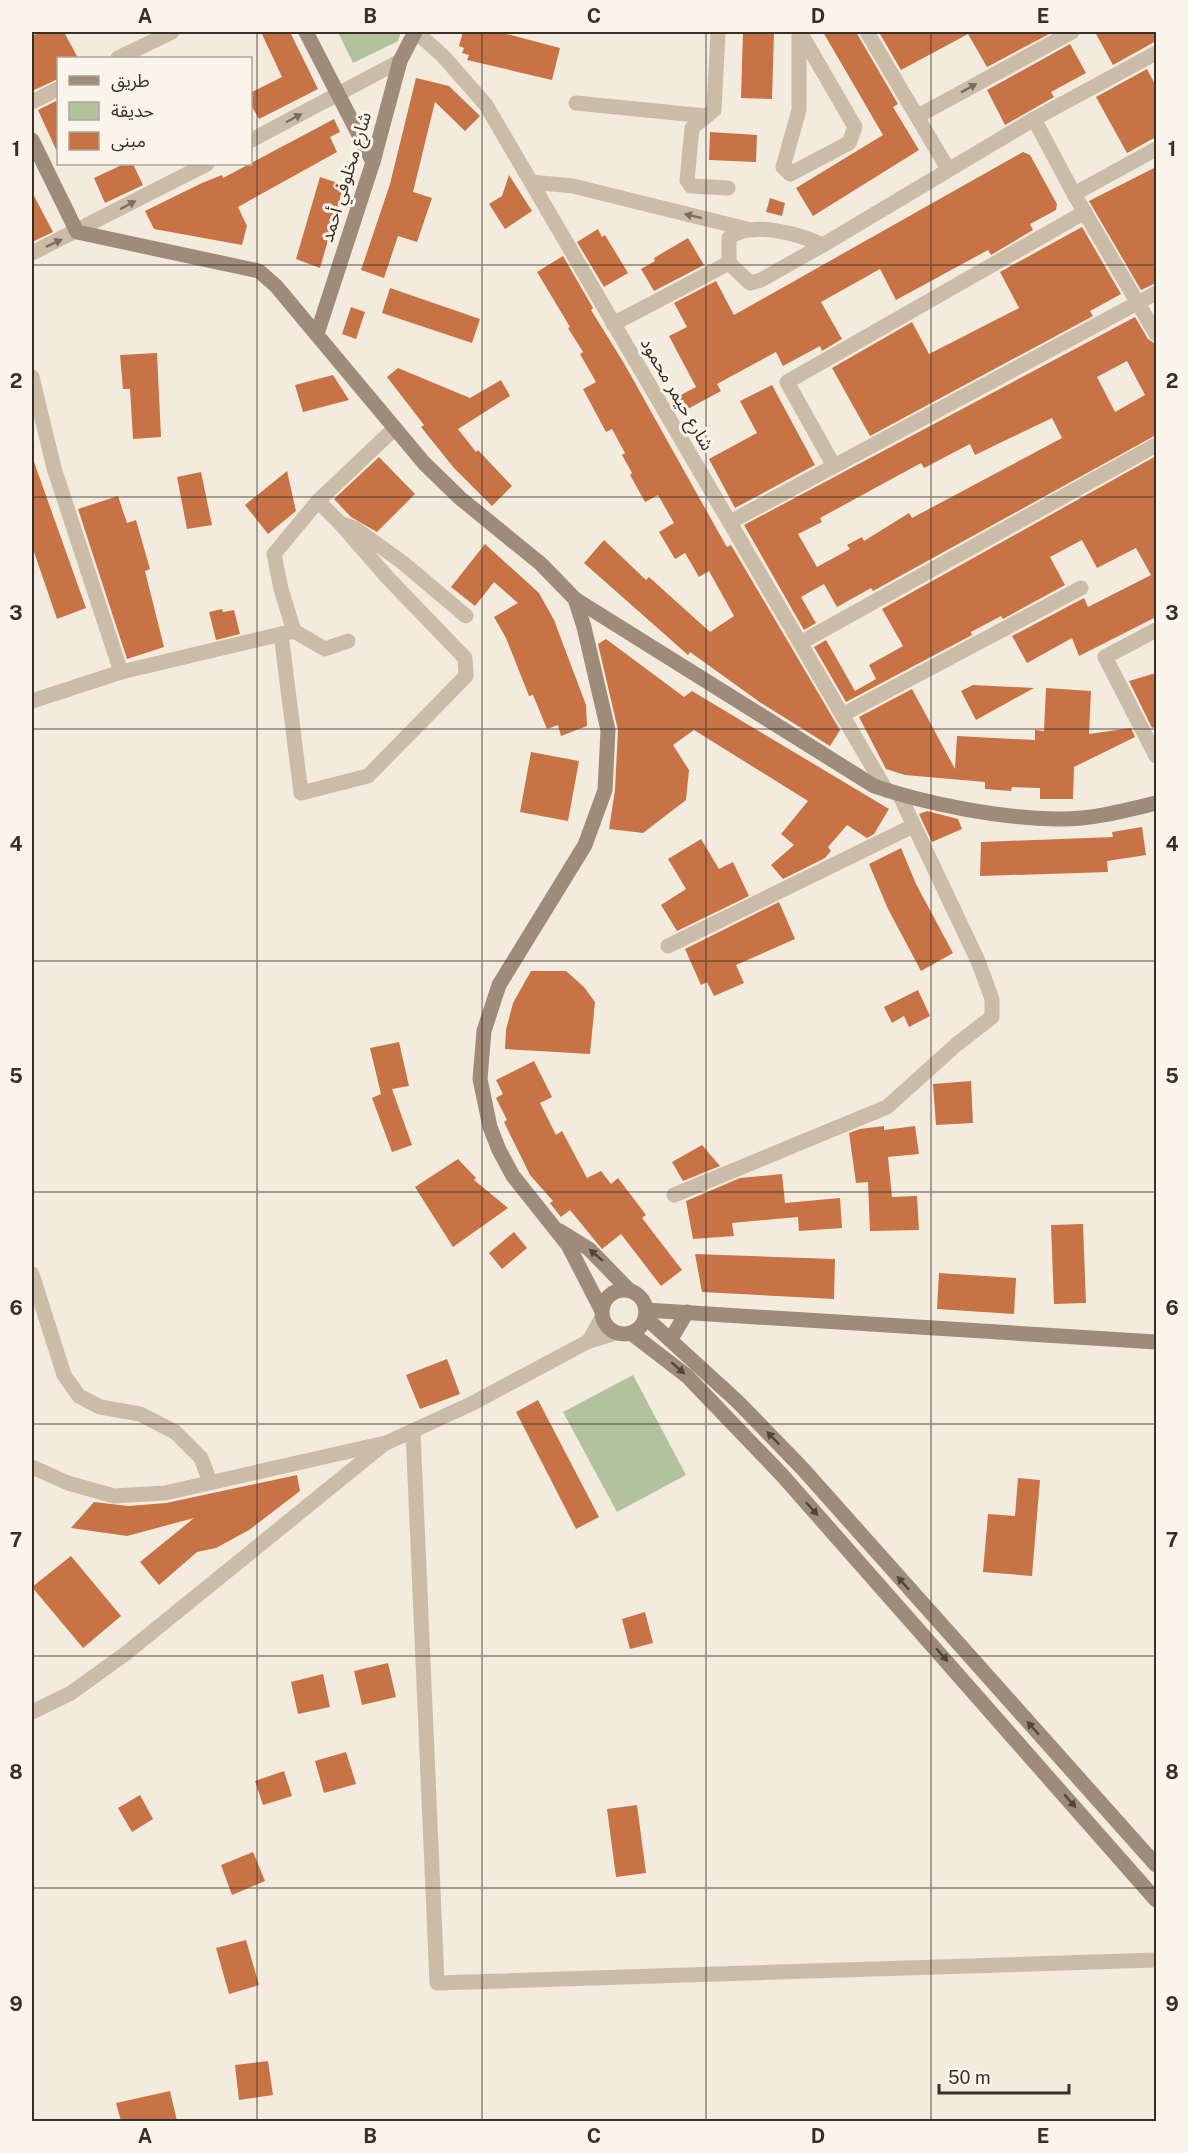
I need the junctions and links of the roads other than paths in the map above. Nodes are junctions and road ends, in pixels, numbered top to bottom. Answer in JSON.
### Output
{"nodes":[{"id":1,"x":172,"y":32,"type":"edge"},
{"id":2,"x":306,"y":32,"type":"edge"},
{"id":3,"x":415,"y":32,"type":"edge"},
{"id":4,"x":718,"y":32,"type":"edge"},
{"id":5,"x":800,"y":32,"type":"edge"},
{"id":6,"x":867,"y":32,"type":"edge"},
{"id":7,"x":1072,"y":32,"type":"edge"},
{"id":8,"x":120,"y":57,"type":"edge"},
{"id":9,"x":1155,"y":58,"type":"edge"},
{"id":10,"x":400,"y":61,"type":"junction"},
{"id":11,"x":57,"y":90,"type":"edge"},
{"id":12,"x":337,"y":95,"type":"junction"},
{"id":13,"x":32,"y":102,"type":"edge"},
{"id":14,"x":576,"y":103,"type":"dead end"},
{"id":15,"x":706,"y":116,"type":"junction"},
{"id":16,"x":918,"y":116,"type":"junction"},
{"id":17,"x":1034,"y":119,"type":"junction"},
{"id":18,"x":32,"y":140,"type":"edge"},
{"id":19,"x":252,"y":140,"type":"edge"},
{"id":20,"x":1156,"y":148,"type":"edge"},
{"id":21,"x":373,"y":162,"type":"junction"},
{"id":22,"x":205,"y":165,"type":"edge"},
{"id":23,"x":948,"y":169,"type":"junction"},
{"id":24,"x":531,"y":182,"type":"junction"},
{"id":25,"x":728,"y":188,"type":"dead end"},
{"id":26,"x":1074,"y":194,"type":"junction"},
{"id":27,"x":1085,"y":212,"type":"junction"},
{"id":28,"x":750,"y":230,"type":"junction"},
{"id":29,"x":77,"y":232,"type":"junction"},
{"id":30,"x":823,"y":245,"type":"junction"},
{"id":31,"x":32,"y":253,"type":"edge"},
{"id":32,"x":729,"y":263,"type":"junction"},
{"id":33,"x":1156,"y":292,"type":"edge"},
{"id":34,"x":1139,"y":302,"type":"junction"},
{"id":35,"x":614,"y":324,"type":"junction"},
{"id":36,"x":317,"y":334,"type":"junction"},
{"id":37,"x":1156,"y":334,"type":"edge"},
{"id":38,"x":32,"y":377,"type":"edge"},
{"id":39,"x":394,"y":429,"type":"junction"},
{"id":40,"x":1156,"y":445,"type":"edge"},
{"id":41,"x":834,"y":466,"type":"junction"},
{"id":42,"x":318,"y":501,"type":"junction"},
{"id":43,"x":730,"y":522,"type":"junction"},
{"id":44,"x":340,"y":523,"type":"junction"},
{"id":45,"x":1081,"y":588,"type":"dead end"},
{"id":46,"x":575,"y":599,"type":"junction"},
{"id":47,"x":466,"y":616,"type":"dead end"},
{"id":48,"x":1156,"y":630,"type":"edge"},
{"id":49,"x":288,"y":632,"type":"junction"},
{"id":50,"x":348,"y":641,"type":"dead end"},
{"id":51,"x":800,"y":643,"type":"junction"},
{"id":52,"x":121,"y":672,"type":"junction"},
{"id":53,"x":32,"y":701,"type":"edge"},
{"id":54,"x":842,"y":715,"type":"junction"},
{"id":55,"x":1156,"y":756,"type":"edge"},
{"id":56,"x":893,"y":792,"type":"junction"},
{"id":57,"x":1156,"y":803,"type":"edge"},
{"id":58,"x":913,"y":826,"type":"junction"},
{"id":59,"x":668,"y":946,"type":"dead end"},
{"id":60,"x":674,"y":1195,"type":"dead end"},
{"id":61,"x":558,"y":1230,"type":"junction"},
{"id":62,"x":32,"y":1274,"type":"edge"},
{"id":63,"x":628,"y":1289,"type":"junction"},
{"id":64,"x":687,"y":1312,"type":"junction"},
{"id":65,"x":602,"y":1313,"type":"junction"},
{"id":66,"x":646,"y":1313,"type":"junction"},
{"id":67,"x":624,"y":1333,"type":"junction"},
{"id":68,"x":671,"y":1339,"type":"junction"},
{"id":69,"x":588,"y":1341,"type":"junction"},
{"id":70,"x":1156,"y":1342,"type":"edge"},
{"id":71,"x":413,"y":1431,"type":"junction"},
{"id":72,"x":384,"y":1444,"type":"junction"},
{"id":73,"x":32,"y":1467,"type":"edge"},
{"id":74,"x":210,"y":1482,"type":"junction"},
{"id":75,"x":32,"y":1712,"type":"edge"},
{"id":76,"x":1156,"y":1865,"type":"edge"},
{"id":77,"x":1156,"y":1900,"type":"edge"},
{"id":78,"x":1156,"y":1960,"type":"edge"}],
"edges":[{"from":1,"to":8,"type":"street"},
{"from":2,"to":12,"type":"main road"},
{"from":3,"to":10,"type":"main road","name":"شارع مخلوفي أحمد"},
{"from":3,"to":24,"type":"street","name":"شارع حيمر محمود"},
{"from":4,"to":15,"type":"street"},
{"from":5,"to":5,"type":"street"},
{"from":6,"to":16,"type":"street"},
{"from":16,"to":7,"type":"street","one_way":true},
{"from":9,"to":17,"type":"street"},
{"from":10,"to":12,"type":"street"},
{"from":10,"to":21,"type":"main road","name":"شارع مخلوفي أحمد"},
{"from":11,"to":13,"type":"street"},
{"from":19,"to":12,"type":"street","one_way":true},
{"from":12,"to":21,"type":"main road"},
{"from":14,"to":15,"type":"street"},
{"from":15,"to":25,"type":"street"},
{"from":16,"to":23,"type":"street"},
{"from":17,"to":23,"type":"street"},
{"from":17,"to":26,"type":"street"},
{"from":18,"to":29,"type":"main road"},
{"from":20,"to":26,"type":"street"},
{"from":21,"to":36,"type":"main road","name":"شارع مخلوفي أحمد"},
{"from":29,"to":22,"type":"street","one_way":true},
{"from":23,"to":30,"type":"street"},
{"from":28,"to":24,"type":"street","one_way":true},
{"from":24,"to":35,"type":"street","name":"شارع حيمر محمود"},
{"from":26,"to":27,"type":"street"},
{"from":27,"to":34,"type":"street"},
{"from":27,"to":41,"type":"street"},
{"from":28,"to":30,"type":"street"},
{"from":28,"to":32,"type":"street"},
{"from":31,"to":29,"type":"street","one_way":true},
{"from":29,"to":36,"type":"main road"},
{"from":30,"to":32,"type":"street"},
{"from":32,"to":35,"type":"street"},
{"from":33,"to":34,"type":"street"},
{"from":34,"to":37,"type":"street"},
{"from":34,"to":41,"type":"street"},
{"from":35,"to":43,"type":"street","name":"شارع حيمر محمود"},
{"from":36,"to":39,"type":"main road"},
{"from":38,"to":52,"type":"street"},
{"from":39,"to":42,"type":"street"},
{"from":39,"to":46,"type":"main road"},
{"from":40,"to":51,"type":"street"},
{"from":41,"to":43,"type":"street"},
{"from":42,"to":44,"type":"street"},
{"from":42,"to":49,"type":"street"},
{"from":43,"to":51,"type":"street","name":"شارع حيمر محمود"},
{"from":44,"to":47,"type":"street"},
{"from":44,"to":49,"type":"street"},
{"from":45,"to":54,"type":"street"},
{"from":46,"to":56,"type":"main road"},
{"from":46,"to":61,"type":"main road"},
{"from":48,"to":55,"type":"street"},
{"from":49,"to":50,"type":"street"},
{"from":49,"to":52,"type":"street"},
{"from":51,"to":54,"type":"street","name":"شارع حيمر محمود"},
{"from":52,"to":53,"type":"street"},
{"from":54,"to":56,"type":"street","name":"شارع حيمر محمود"},
{"from":56,"to":57,"type":"main road"},
{"from":56,"to":58,"type":"street","name":"شارع حيمر محمود"},
{"from":58,"to":59,"type":"street"},
{"from":58,"to":60,"type":"street","name":"شارع حيمر محمود"},
{"from":63,"to":61,"type":"main road","one_way":true},
{"from":61,"to":65,"type":"main road"},
{"from":62,"to":74,"type":"street"},
{"from":63,"to":65,"type":"main road"},
{"from":63,"to":66,"type":"main road"},
{"from":64,"to":66,"type":"main road"},
{"from":64,"to":68,"type":"main road"},
{"from":64,"to":70,"type":"main road"},
{"from":65,"to":67,"type":"main road"},
{"from":65,"to":69,"type":"street"},
{"from":66,"to":67,"type":"main road"},
{"from":66,"to":68,"type":"main road"},
{"from":67,"to":69,"type":"street"},
{"from":67,"to":77,"type":"main road","one_way":true},
{"from":76,"to":68,"type":"main road","one_way":true},
{"from":69,"to":71,"type":"street"},
{"from":71,"to":72,"type":"street"},
{"from":71,"to":78,"type":"street"},
{"from":72,"to":74,"type":"street"},
{"from":72,"to":75,"type":"street"},
{"from":73,"to":74,"type":"street"}]}
